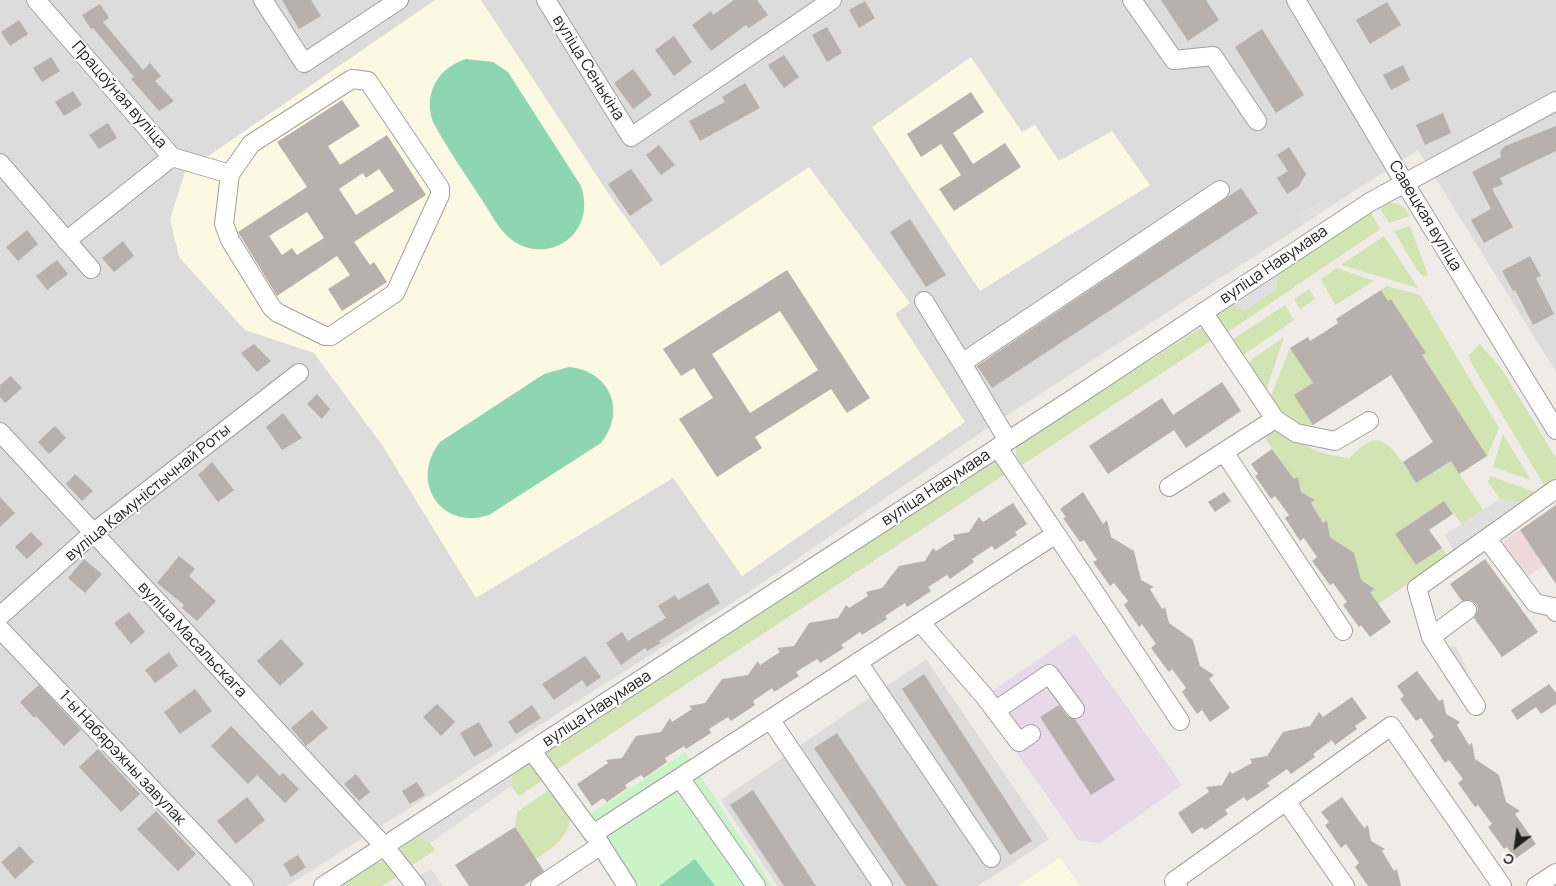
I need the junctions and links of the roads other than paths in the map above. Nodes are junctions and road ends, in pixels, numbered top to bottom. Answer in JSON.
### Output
{"nodes":[{"id":1,"x":36,"y":0,"type":"edge"},
{"id":2,"x":263,"y":0,"type":"edge"},
{"id":3,"x":399,"y":0,"type":"edge"},
{"id":4,"x":546,"y":0,"type":"edge"},
{"id":5,"x":832,"y":0,"type":"edge"},
{"id":6,"x":1132,"y":0,"type":"edge"},
{"id":7,"x":1296,"y":0,"type":"edge"},
{"id":8,"x":1556,"y":102,"type":"edge"},
{"id":9,"x":1257,"y":122,"type":"dead end"},
{"id":10,"x":172,"y":156,"type":"junction"},
{"id":11,"x":0,"y":164,"type":"edge"},
{"id":12,"x":230,"y":174,"type":"junction"},
{"id":13,"x":1404,"y":182,"type":"junction"},
{"id":14,"x":1220,"y":190,"type":"dead end"},
{"id":15,"x":66,"y":241,"type":"junction"},
{"id":16,"x":91,"y":269,"type":"dead end"},
{"id":17,"x":924,"y":301,"type":"dead end"},
{"id":18,"x":1203,"y":312,"type":"junction"},
{"id":19,"x":962,"y":363,"type":"junction"},
{"id":20,"x":299,"y":373,"type":"dead end"},
{"id":21,"x":1275,"y":419,"type":"junction"},
{"id":22,"x":1369,"y":421,"type":"dead end"},
{"id":23,"x":1556,"y":430,"type":"edge"},
{"id":24,"x":0,"y":432,"type":"edge"},
{"id":25,"x":1003,"y":444,"type":"junction"},
{"id":26,"x":1224,"y":452,"type":"junction"},
{"id":27,"x":1169,"y":487,"type":"dead end"},
{"id":28,"x":1556,"y":489,"type":"edge"},
{"id":29,"x":93,"y":533,"type":"junction"},
{"id":30,"x":1056,"y":534,"type":"junction"},
{"id":31,"x":1487,"y":538,"type":"junction"},
{"id":32,"x":1467,"y":610,"type":"dead end"},
{"id":33,"x":1556,"y":612,"type":"edge"},
{"id":34,"x":0,"y":616,"type":"edge"},
{"id":35,"x":920,"y":622,"type":"junction"},
{"id":36,"x":0,"y":629,"type":"edge"},
{"id":37,"x":1343,"y":631,"type":"dead end"},
{"id":38,"x":1431,"y":637,"type":"junction"},
{"id":39,"x":858,"y":662,"type":"junction"},
{"id":40,"x":1476,"y":706,"type":"dead end"},
{"id":41,"x":1075,"y":709,"type":"dead end"},
{"id":42,"x":995,"y":711,"type":"junction"},
{"id":43,"x":770,"y":719,"type":"junction"},
{"id":44,"x":1180,"y":721,"type":"dead end"},
{"id":45,"x":1030,"y":734,"type":"dead end"},
{"id":46,"x":532,"y":751,"type":"junction"},
{"id":47,"x":680,"y":778,"type":"junction"},
{"id":48,"x":1286,"y":801,"type":"junction"},
{"id":49,"x":597,"y":840,"type":"junction"},
{"id":50,"x":385,"y":847,"type":"junction"},
{"id":51,"x":991,"y":858,"type":"dead end"},
{"id":52,"x":1556,"y":873,"type":"edge"},
{"id":53,"x":244,"y":886,"type":"edge"},
{"id":54,"x":323,"y":886,"type":"edge"},
{"id":55,"x":416,"y":886,"type":"edge"},
{"id":56,"x":540,"y":886,"type":"edge"},
{"id":57,"x":627,"y":886,"type":"edge"},
{"id":58,"x":756,"y":886,"type":"edge"},
{"id":59,"x":883,"y":886,"type":"edge"},
{"id":60,"x":1178,"y":886,"type":"edge"},
{"id":61,"x":1345,"y":886,"type":"edge"},
{"id":62,"x":1502,"y":886,"type":"edge"},
{"id":63,"x":1536,"y":886,"type":"edge"}],
"edges":[{"from":1,"to":10,"type":"street","name":"Працоўная вуліца"},
{"from":2,"to":3,"type":"street"},
{"from":4,"to":5,"type":"street","name":"вуліца Сенькіна"},
{"from":6,"to":9,"type":"street"},
{"from":7,"to":13,"type":"street","name":"Савецкая вуліца"},
{"from":8,"to":13,"type":"street","name":"вуліца Навумава"},
{"from":10,"to":12,"type":"street"},
{"from":10,"to":15,"type":"street","name":"Працоўная вуліца"},
{"from":11,"to":15,"type":"street"},
{"from":12,"to":12,"type":"street"},
{"from":13,"to":18,"type":"street","name":"вуліца Навумава"},
{"from":13,"to":23,"type":"street","name":"Савецкая вуліца"},
{"from":14,"to":19,"type":"street"},
{"from":15,"to":16,"type":"street"},
{"from":17,"to":19,"type":"street"},
{"from":18,"to":21,"type":"street"},
{"from":18,"to":25,"type":"street","name":"вуліца Навумава"},
{"from":19,"to":25,"type":"street"},
{"from":20,"to":29,"type":"street","name":"вуліца Камуністычнай Роты"},
{"from":21,"to":22,"type":"street"},
{"from":21,"to":26,"type":"street"},
{"from":24,"to":29,"type":"street","name":"вуліца Масальскага"},
{"from":25,"to":30,"type":"street"},
{"from":25,"to":46,"type":"street","name":"вуліца Навумава"},
{"from":26,"to":27,"type":"street"},
{"from":26,"to":37,"type":"street"},
{"from":28,"to":31,"type":"street"},
{"from":29,"to":34,"type":"street","name":"вуліца Камуністычнай Роты"},
{"from":29,"to":50,"type":"street","name":"вуліца Масальскага"},
{"from":30,"to":35,"type":"street"},
{"from":30,"to":44,"type":"street"},
{"from":31,"to":33,"type":"street"},
{"from":31,"to":38,"type":"street"},
{"from":32,"to":38,"type":"street"},
{"from":35,"to":39,"type":"street"},
{"from":35,"to":42,"type":"street"},
{"from":36,"to":53,"type":"street","name":"1-ы Набярэжны завулак"},
{"from":38,"to":40,"type":"street"},
{"from":39,"to":43,"type":"street"},
{"from":39,"to":51,"type":"street"},
{"from":41,"to":42,"type":"street"},
{"from":42,"to":45,"type":"street"},
{"from":43,"to":47,"type":"street"},
{"from":43,"to":59,"type":"street"},
{"from":46,"to":49,"type":"street"},
{"from":46,"to":50,"type":"street","name":"вуліца Навумава"},
{"from":47,"to":49,"type":"street"},
{"from":47,"to":58,"type":"street"},
{"from":48,"to":60,"type":"street"},
{"from":48,"to":61,"type":"street"},
{"from":48,"to":62,"type":"street"},
{"from":49,"to":56,"type":"street"},
{"from":49,"to":57,"type":"street"},
{"from":50,"to":54,"type":"street","name":"вуліца Навумава"},
{"from":50,"to":55,"type":"street","name":"вуліца Масальскага"},
{"from":52,"to":63,"type":"street"}]}
